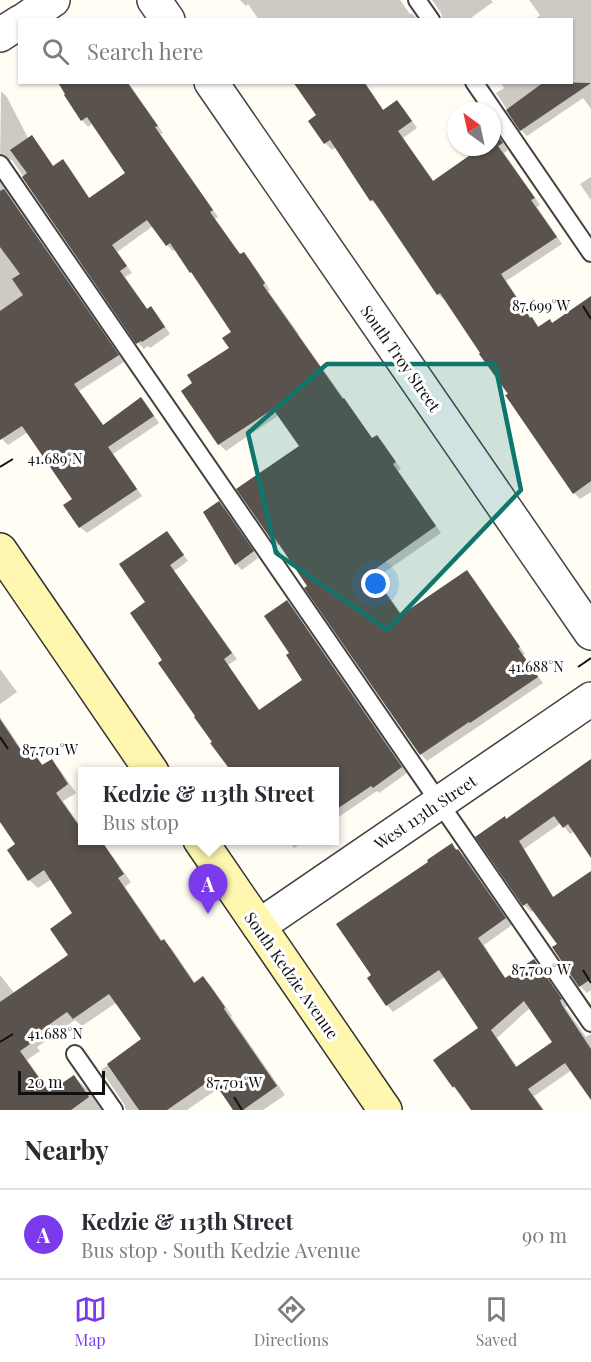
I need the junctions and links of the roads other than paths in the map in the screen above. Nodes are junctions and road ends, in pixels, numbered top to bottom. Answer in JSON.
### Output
{"nodes":[{"id":1,"x":53,"y":0,"type":"edge"},
{"id":2,"x":154,"y":0,"type":"edge"},
{"id":3,"x":417,"y":0,"type":"edge"},
{"id":4,"x":27,"y":18,"type":"edge"},
{"id":5,"x":167,"y":18,"type":"edge"},
{"id":6,"x":429,"y":18,"type":"edge"},
{"id":7,"x":18,"y":23,"type":"edge"},
{"id":8,"x":0,"y":35,"type":"edge"},
{"id":9,"x":212,"y":84,"type":"edge"},
{"id":10,"x":475,"y":84,"type":"edge"},
{"id":11,"x":0,"y":164,"type":"edge"},
{"id":12,"x":591,"y":253,"type":"edge"},
{"id":13,"x":5,"y":567,"type":"edge"},
{"id":14,"x":591,"y":633,"type":"edge"},
{"id":15,"x":591,"y":699,"type":"edge"},
{"id":16,"x":149,"y":767,"type":"edge"},
{"id":17,"x":439,"y":803,"type":"junction"},
{"id":18,"x":203,"y":845,"type":"edge"},
{"id":19,"x":259,"y":926,"type":"junction"},
{"id":20,"x":591,"y":1023,"type":"edge"},
{"id":21,"x":75,"y":1054,"type":"dead end"},
{"id":22,"x":114,"y":1110,"type":"edge"},
{"id":23,"x":385,"y":1110,"type":"edge"}],
"edges":[{"from":1,"to":4,"type":"street"},
{"from":2,"to":5,"type":"street"},
{"from":3,"to":6,"type":"lane"},
{"from":7,"to":8,"type":"street"},
{"from":9,"to":14,"type":"street","name":"South Troy Street"},
{"from":10,"to":12,"type":"lane"},
{"from":11,"to":17,"type":"lane"},
{"from":13,"to":16,"type":"main road"},
{"from":15,"to":17,"type":"street","name":"West 113th Street"},
{"from":17,"to":19,"type":"street","name":"West 113th Street"},
{"from":17,"to":20,"type":"lane"},
{"from":18,"to":19,"type":"main road","name":"South Kedzie Avenue"},
{"from":19,"to":23,"type":"main road","name":"South Kedzie Avenue"},
{"from":21,"to":22,"type":"lane"}]}
